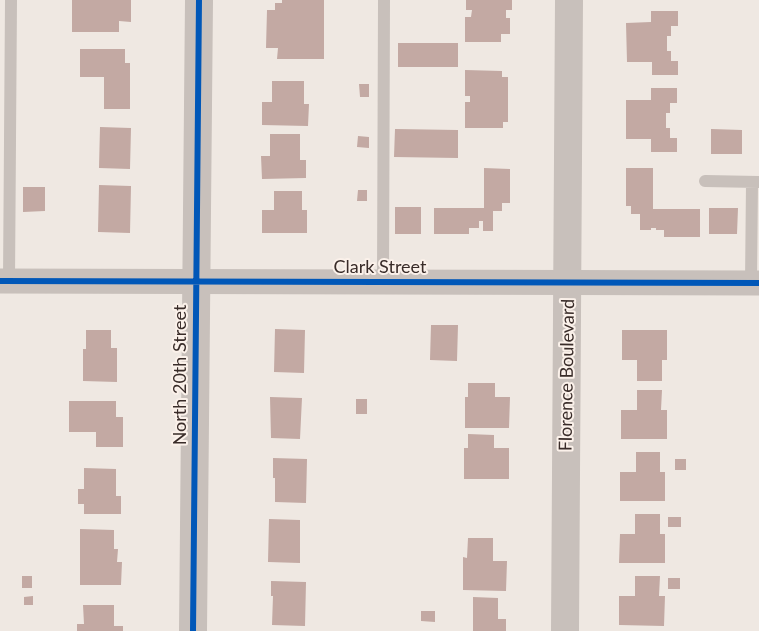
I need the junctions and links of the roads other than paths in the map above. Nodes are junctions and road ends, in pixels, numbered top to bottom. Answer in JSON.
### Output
{"nodes":[{"id":1,"x":11,"y":0,"type":"edge"},
{"id":2,"x":198,"y":0,"type":"edge"},
{"id":3,"x":384,"y":0,"type":"edge"},
{"id":4,"x":569,"y":0,"type":"edge"},
{"id":5,"x":705,"y":181,"type":"dead end"},
{"id":6,"x":756,"y":182,"type":"edge"},
{"id":7,"x":5,"y":281,"type":"edge"},
{"id":8,"x":196,"y":282,"type":"junction"},
{"id":9,"x":382,"y":282,"type":"junction"},
{"id":10,"x":568,"y":282,"type":"junction"},
{"id":11,"x":755,"y":283,"type":"edge"},
{"id":12,"x":193,"y":631,"type":"edge"},
{"id":13,"x":564,"y":631,"type":"edge"}],
"edges":[{"from":1,"to":7,"type":"lane"},
{"from":2,"to":8,"type":"street","name":"North 20th Street"},
{"from":3,"to":9,"type":"lane"},
{"from":4,"to":10,"type":"street","name":"Florence Boulevard"},
{"from":5,"to":6,"type":"lane"},
{"from":6,"to":11,"type":"lane"},
{"from":7,"to":8,"type":"street","name":"Clark Street"},
{"from":8,"to":9,"type":"street","name":"Clark Street"},
{"from":8,"to":12,"type":"street","name":"North 20th Street"},
{"from":9,"to":10,"type":"street","name":"Clark Street"},
{"from":10,"to":11,"type":"street","name":"Clark Street"},
{"from":10,"to":13,"type":"street","name":"Florence Boulevard"}]}
